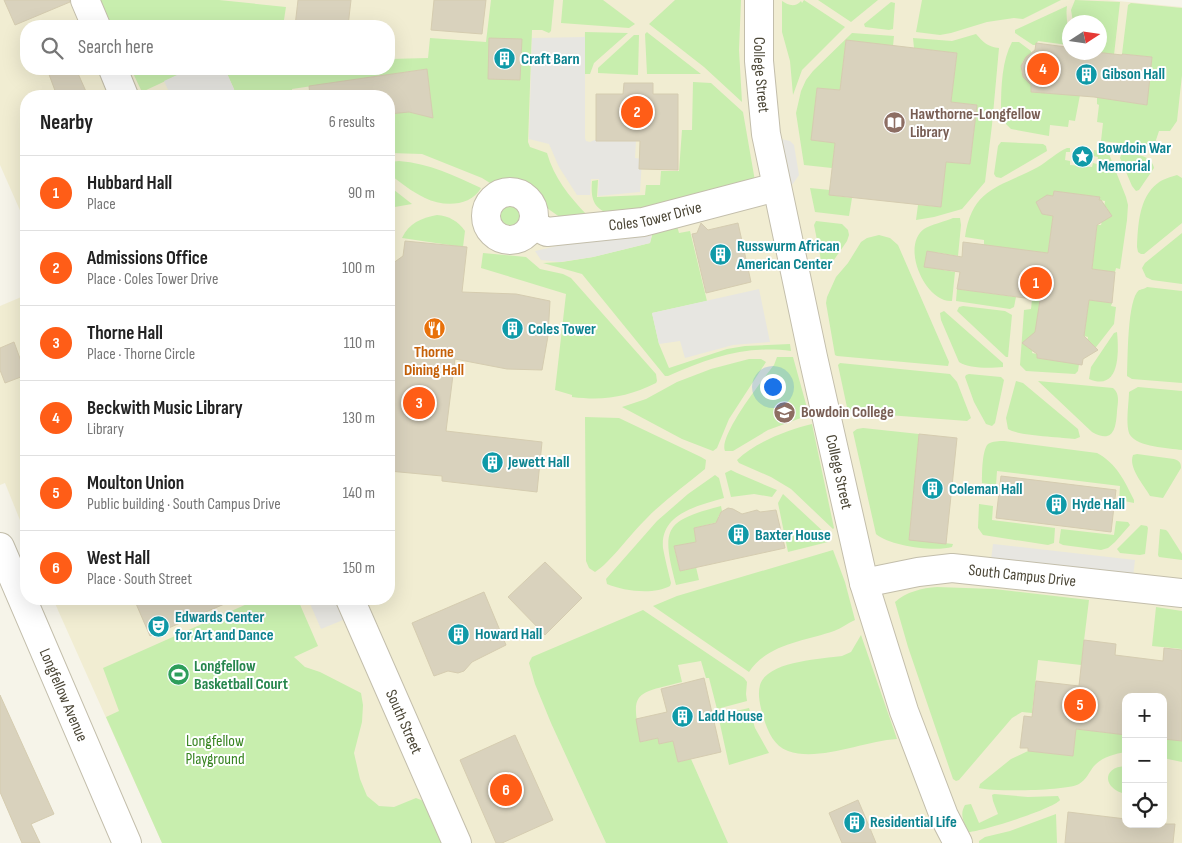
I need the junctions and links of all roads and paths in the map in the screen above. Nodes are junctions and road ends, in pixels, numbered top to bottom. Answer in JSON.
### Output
{"nodes":[{"id":1,"x":759,"y":0,"type":"edge"},
{"id":2,"x":115,"y":75,"type":"edge"},
{"id":3,"x":122,"y":90,"type":"edge"},
{"id":4,"x":776,"y":187,"type":"junction"},
{"id":5,"x":533,"y":225,"type":"dead end"},
{"id":6,"x":0,"y":547,"type":"edge"},
{"id":7,"x":864,"y":583,"type":"junction"},
{"id":8,"x":1182,"y":593,"type":"edge"},
{"id":9,"x":20,"y":594,"type":"edge"},
{"id":10,"x":25,"y":605,"type":"edge"},
{"id":11,"x":353,"y":605,"type":"edge"},
{"id":12,"x":954,"y":842,"type":"edge"},
{"id":13,"x":126,"y":843,"type":"edge"},
{"id":14,"x":458,"y":843,"type":"edge"}],
"edges":[{"from":1,"to":4,"type":"street","name":"College Street"},
{"from":2,"to":3,"type":"street"},
{"from":4,"to":5,"type":"street","name":"Coles Tower Drive"},
{"from":4,"to":7,"type":"street","name":"College Street"},
{"from":6,"to":9,"type":"street","name":"Longfellow Avenue"},
{"from":7,"to":8,"type":"street","name":"South Campus Drive"},
{"from":7,"to":12,"type":"street","name":"College Street"},
{"from":10,"to":13,"type":"street","name":"Longfellow Avenue"},
{"from":11,"to":14,"type":"street","name":"South Street"}]}
